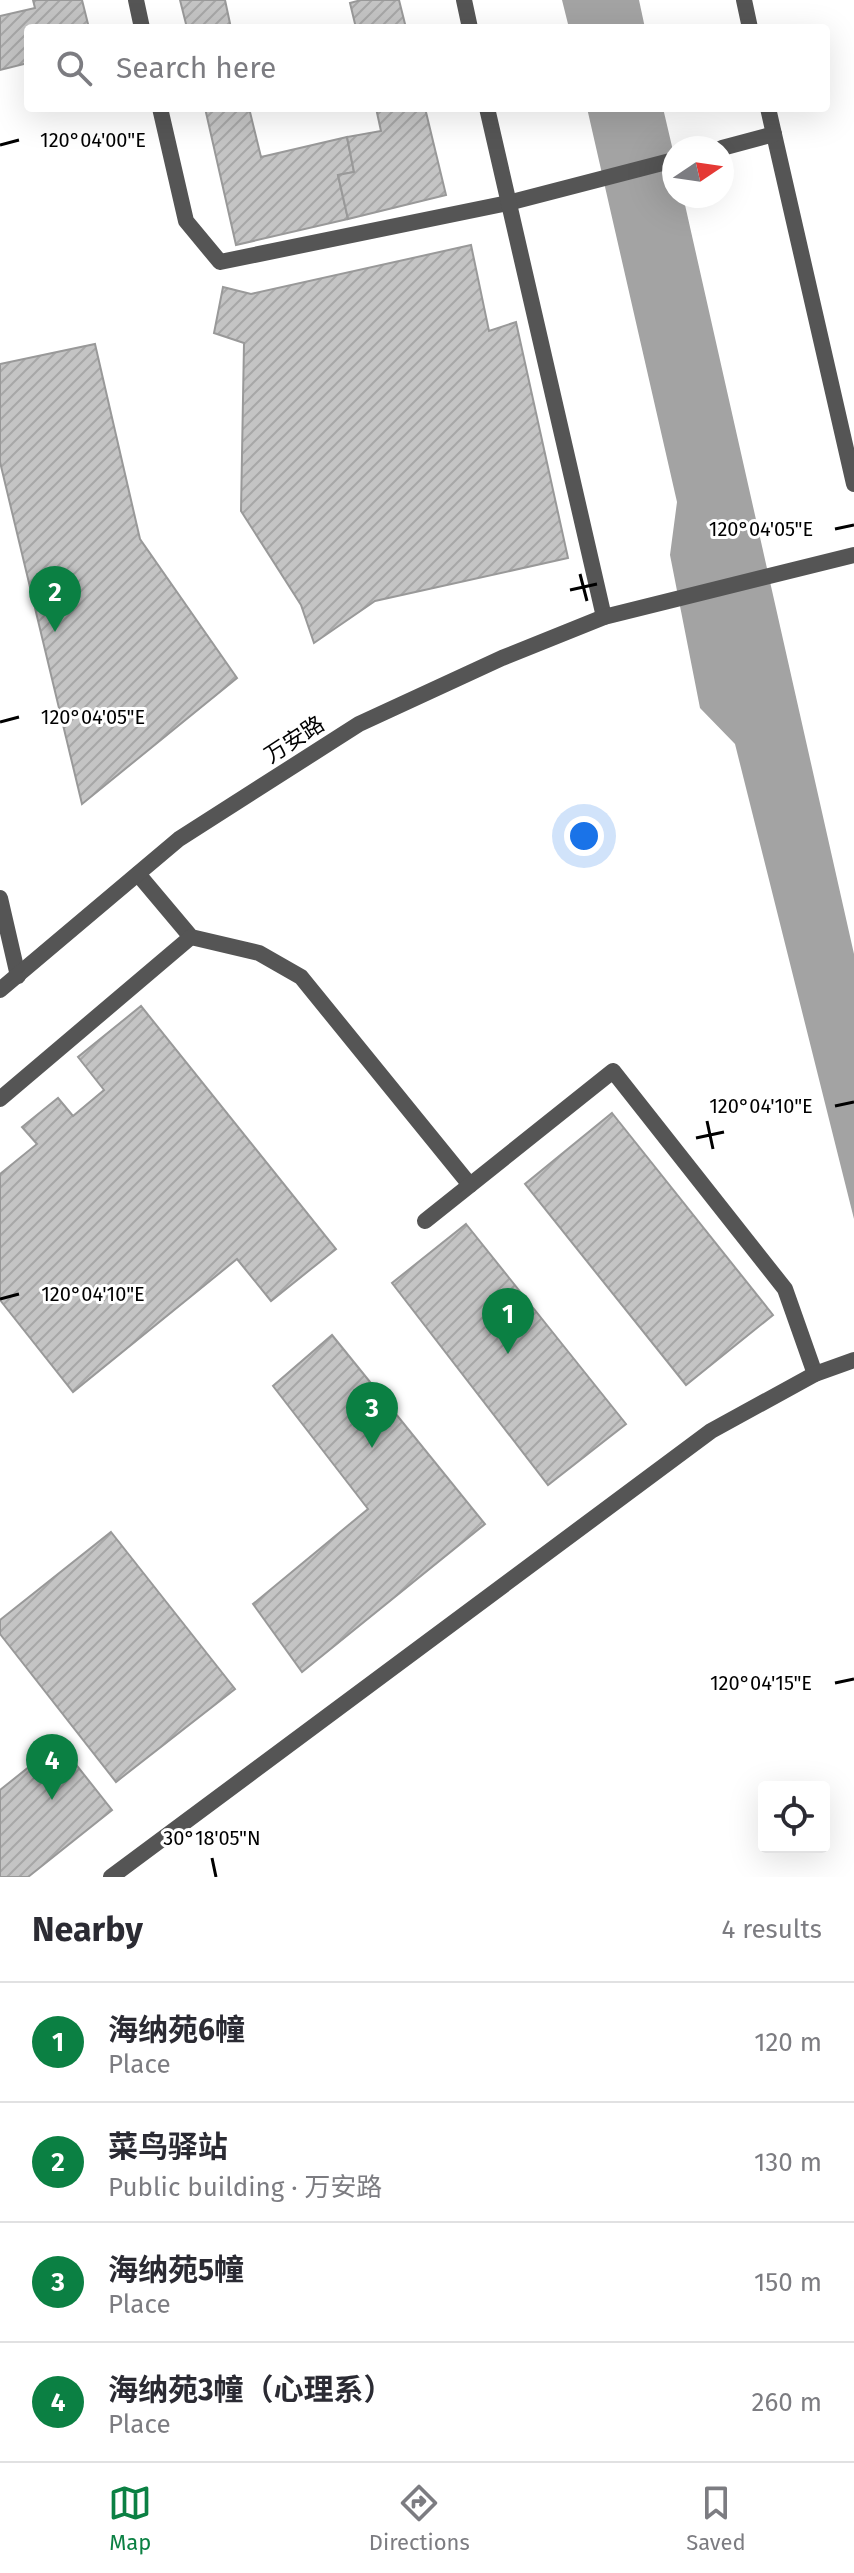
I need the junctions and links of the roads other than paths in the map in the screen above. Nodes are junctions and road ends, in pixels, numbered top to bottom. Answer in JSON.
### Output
{"nodes":[{"id":1,"x":136,"y":0,"type":"edge"},
{"id":2,"x":464,"y":0,"type":"edge"},
{"id":3,"x":744,"y":0,"type":"edge"},
{"id":4,"x":141,"y":24,"type":"edge"},
{"id":5,"x":469,"y":24,"type":"edge"},
{"id":6,"x":749,"y":24,"type":"edge"},
{"id":7,"x":161,"y":112,"type":"edge"},
{"id":8,"x":488,"y":112,"type":"edge"},
{"id":9,"x":769,"y":112,"type":"edge"},
{"id":10,"x":774,"y":134,"type":"junction"},
{"id":11,"x":734,"y":145,"type":"edge"},
{"id":12,"x":662,"y":163,"type":"edge"},
{"id":13,"x":508,"y":203,"type":"junction"},
{"id":14,"x":854,"y":484,"type":"edge"},
{"id":15,"x":854,"y":555,"type":"edge"},
{"id":16,"x":604,"y":617,"type":"junction"},
{"id":17,"x":138,"y":874,"type":"junction"},
{"id":18,"x":0,"y":898,"type":"edge"},
{"id":19,"x":191,"y":937,"type":"junction"},
{"id":20,"x":18,"y":976,"type":"junction"},
{"id":21,"x":0,"y":990,"type":"edge"},
{"id":22,"x":0,"y":1099,"type":"edge"},
{"id":23,"x":470,"y":1185,"type":"junction"},
{"id":24,"x":425,"y":1221,"type":"dead end"},
{"id":25,"x":851,"y":1361,"type":"edge"},
{"id":26,"x":815,"y":1374,"type":"junction"},
{"id":27,"x":111,"y":1877,"type":"edge"}],
"edges":[{"from":1,"to":4,"type":"street"},
{"from":2,"to":5,"type":"street"},
{"from":3,"to":6,"type":"street"},
{"from":7,"to":13,"type":"street"},
{"from":8,"to":13,"type":"street"},
{"from":9,"to":10,"type":"street"},
{"from":10,"to":11,"type":"street"},
{"from":10,"to":14,"type":"street"},
{"from":12,"to":13,"type":"street"},
{"from":13,"to":16,"type":"street"},
{"from":15,"to":16,"type":"street","name":"万安路"},
{"from":16,"to":17,"type":"street","name":"万安路"},
{"from":17,"to":19,"type":"street"},
{"from":17,"to":20,"type":"street","name":"万安路"},
{"from":18,"to":20,"type":"street"},
{"from":19,"to":22,"type":"street"},
{"from":19,"to":23,"type":"street"},
{"from":20,"to":21,"type":"street","name":"万安路"},
{"from":23,"to":24,"type":"street"},
{"from":23,"to":26,"type":"street"},
{"from":25,"to":26,"type":"street"},
{"from":26,"to":27,"type":"street"}]}
